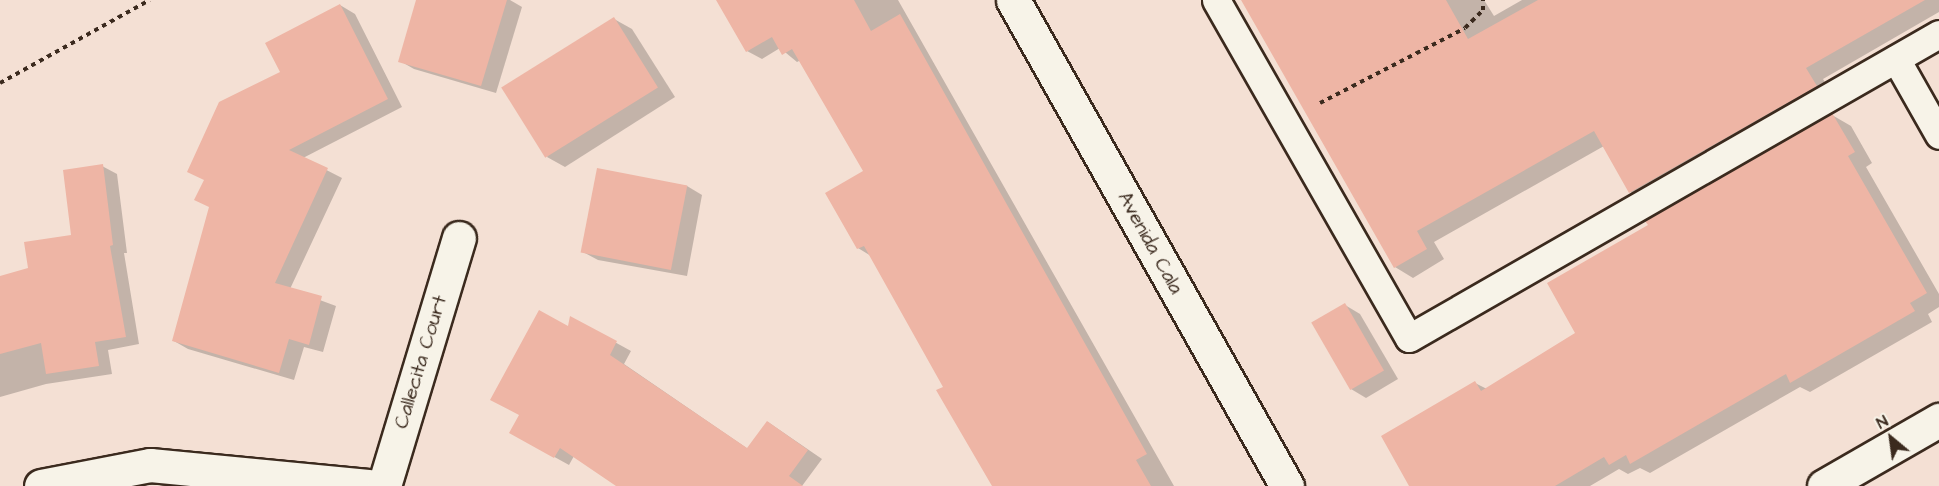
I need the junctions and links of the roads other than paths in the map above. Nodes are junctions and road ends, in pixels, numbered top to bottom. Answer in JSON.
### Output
{"nodes":[{"id":1,"x":1013,"y":0,"type":"edge"},
{"id":2,"x":1216,"y":0,"type":"edge"},
{"id":3,"x":1939,"y":34,"type":"edge"},
{"id":4,"x":1896,"y":59,"type":"junction"},
{"id":5,"x":1939,"y":135,"type":"edge"},
{"id":6,"x":459,"y":238,"type":"dead end"},
{"id":7,"x":1939,"y":420,"type":"edge"},
{"id":8,"x":41,"y":486,"type":"edge"},
{"id":9,"x":368,"y":486,"type":"edge"},
{"id":10,"x":384,"y":486,"type":"edge"},
{"id":11,"x":1287,"y":486,"type":"edge"},
{"id":12,"x":1824,"y":486,"type":"edge"}],
"edges":[{"from":1,"to":11,"type":"street","name":"Avenida Cala"},
{"from":2,"to":4,"type":"lane"},
{"from":3,"to":4,"type":"lane"},
{"from":4,"to":5,"type":"lane"},
{"from":6,"to":10,"type":"street","name":"Callecita Court"},
{"from":7,"to":12,"type":"street"},
{"from":8,"to":9,"type":"street"}]}
